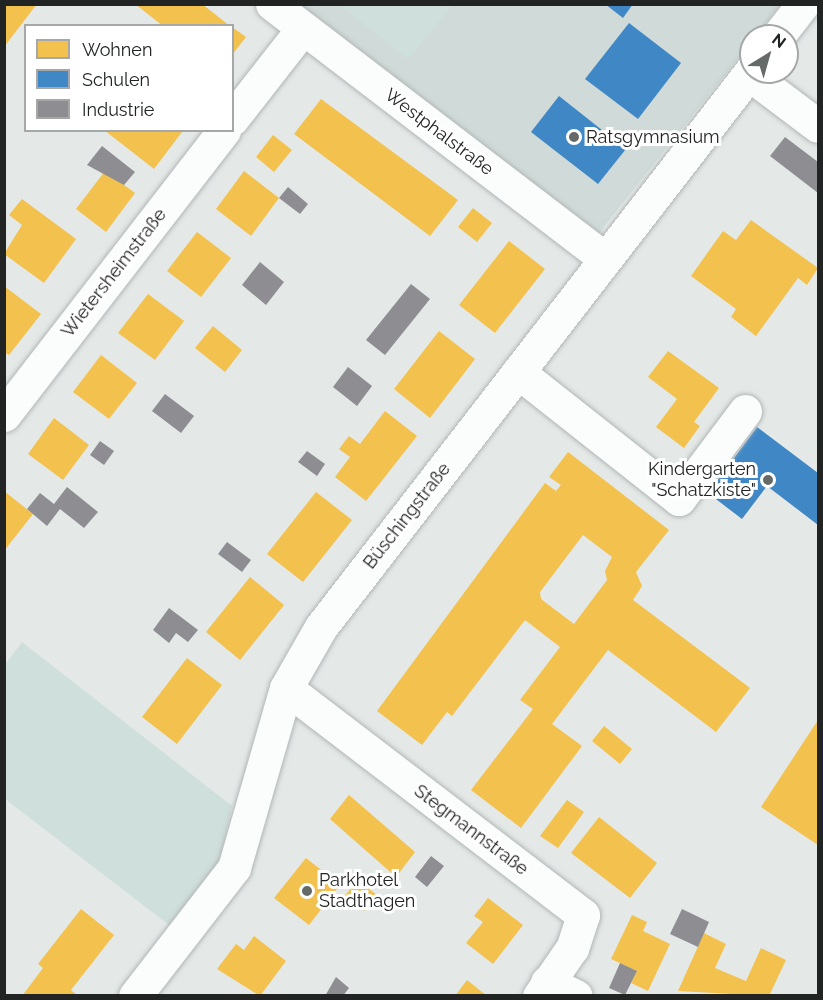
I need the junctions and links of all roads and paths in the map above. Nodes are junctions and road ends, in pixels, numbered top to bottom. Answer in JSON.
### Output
{"nodes":[{"id":1,"x":272,"y":4,"type":"edge"},
{"id":2,"x":803,"y":4,"type":"edge"},
{"id":3,"x":787,"y":24,"type":"edge"},
{"id":4,"x":303,"y":28,"type":"junction"},
{"id":5,"x":741,"y":84,"type":"edge"},
{"id":6,"x":764,"y":84,"type":"edge"},
{"id":7,"x":234,"y":116,"type":"edge"},
{"id":8,"x":819,"y":126,"type":"edge"},
{"id":9,"x":222,"y":132,"type":"edge"},
{"id":10,"x":605,"y":259,"type":"junction"},
{"id":11,"x":518,"y":372,"type":"junction"},
{"id":12,"x":745,"y":411,"type":"dead end"},
{"id":13,"x":4,"y":416,"type":"edge"},
{"id":14,"x":286,"y":688,"type":"junction"},
{"id":15,"x":543,"y":989,"type":"edge"},
{"id":16,"x":135,"y":996,"type":"edge"},
{"id":17,"x":576,"y":996,"type":"edge"}],
"edges":[{"from":1,"to":4,"type":"street","name":"Westphalstraße"},
{"from":2,"to":3,"type":"street"},
{"from":4,"to":7,"type":"street"},
{"from":4,"to":10,"type":"street","name":"Westphalstraße"},
{"from":5,"to":10,"type":"street","name":"Büschingstraße"},
{"from":6,"to":8,"type":"street","name":"Büschingstraße"},
{"from":9,"to":13,"type":"street","name":"Wietersheimstraße"},
{"from":10,"to":11,"type":"street","name":"Büschingstraße"},
{"from":11,"to":12,"type":"street"},
{"from":11,"to":14,"type":"street","name":"Büschingstraße"},
{"from":14,"to":15,"type":"street","name":"Stegmannstraße"},
{"from":14,"to":16,"type":"street","name":"Büschingstraße"},
{"from":15,"to":17,"type":"street"}]}
